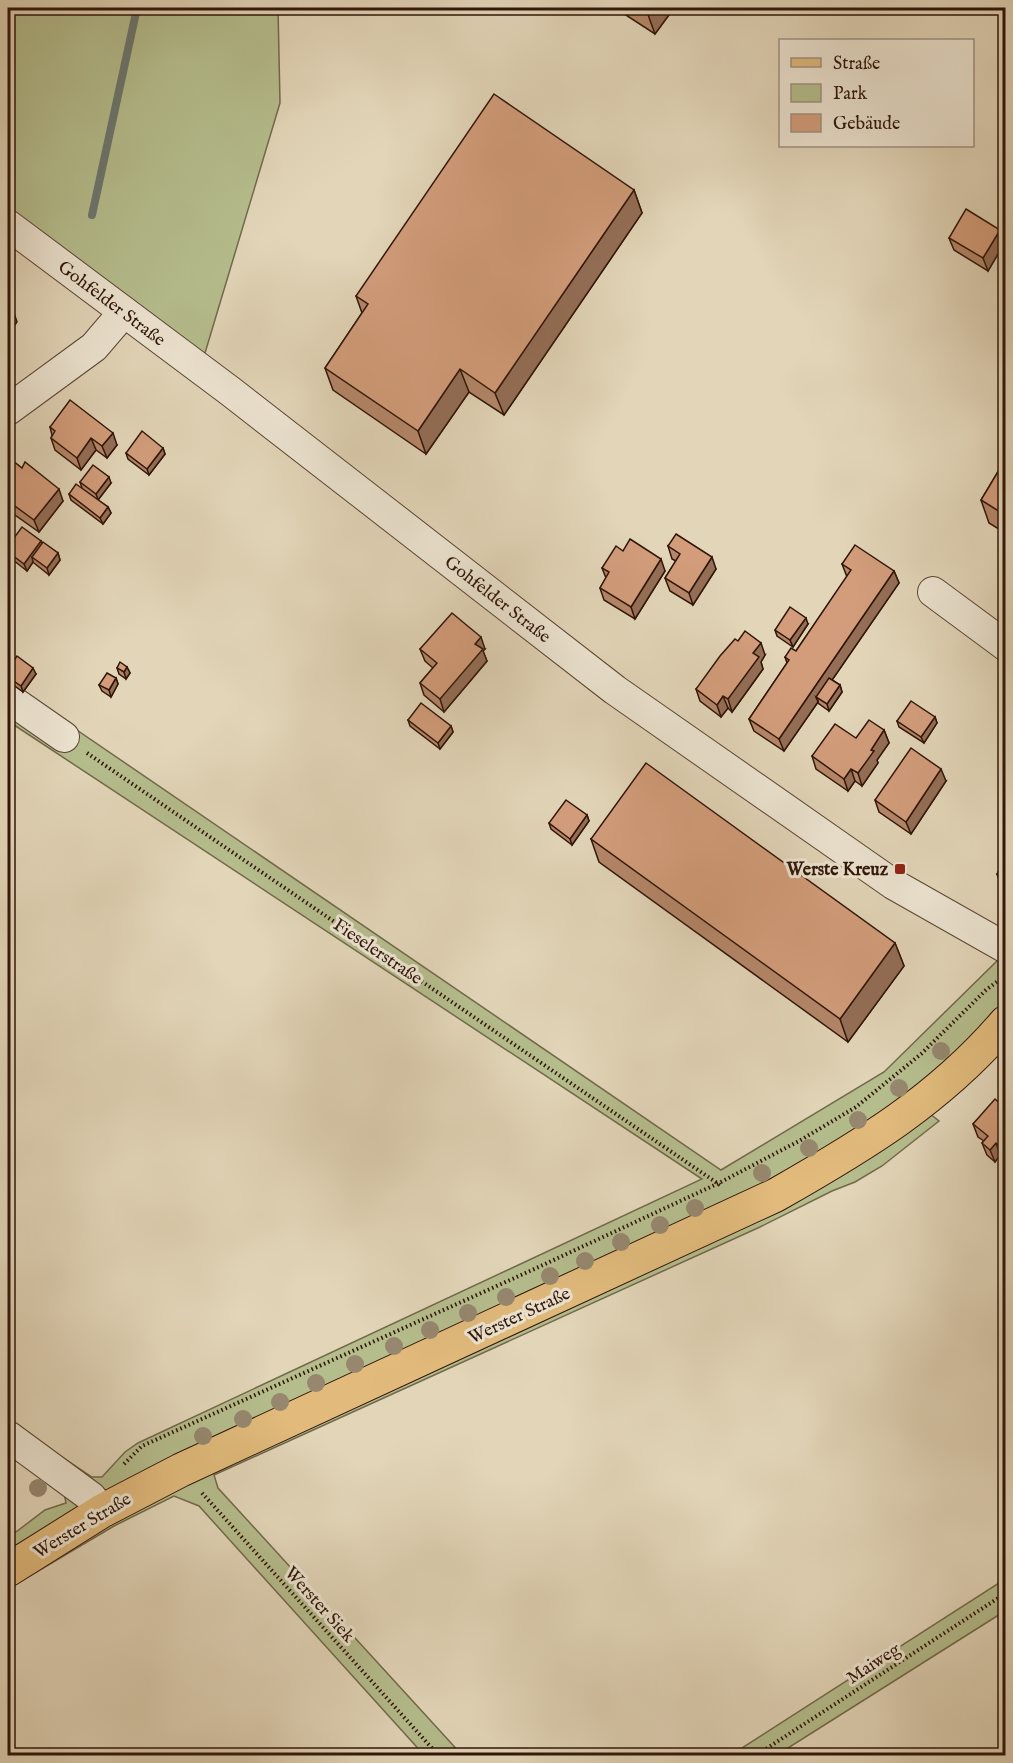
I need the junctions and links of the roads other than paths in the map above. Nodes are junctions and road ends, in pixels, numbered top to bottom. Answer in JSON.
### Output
{"nodes":[{"id":1,"x":8,"y":225,"type":"edge"},
{"id":2,"x":124,"y":312,"type":"junction"},
{"id":3,"x":8,"y":410,"type":"edge"},
{"id":4,"x":933,"y":592,"type":"dead end"},
{"id":5,"x":1005,"y":646,"type":"edge"},
{"id":6,"x":8,"y":698,"type":"edge"},
{"id":7,"x":64,"y":737,"type":"road end"},
{"id":8,"x":1005,"y":948,"type":"edge"},
{"id":9,"x":1005,"y":1022,"type":"edge"},
{"id":10,"x":8,"y":1436,"type":"edge"},
{"id":11,"x":96,"y":1504,"type":"junction"},
{"id":12,"x":8,"y":1570,"type":"edge"}],
"edges":[{"from":1,"to":2,"type":"street","name":"Gohfelder Straße"},
{"from":2,"to":3,"type":"street"},
{"from":2,"to":8,"type":"street","name":"Gohfelder Straße"},
{"from":4,"to":5,"type":"street"},
{"from":6,"to":7,"type":"street"},
{"from":9,"to":11,"type":"main road","name":"Werster Straße"},
{"from":10,"to":11,"type":"street"},
{"from":11,"to":12,"type":"main road","name":"Werster Straße"}]}
